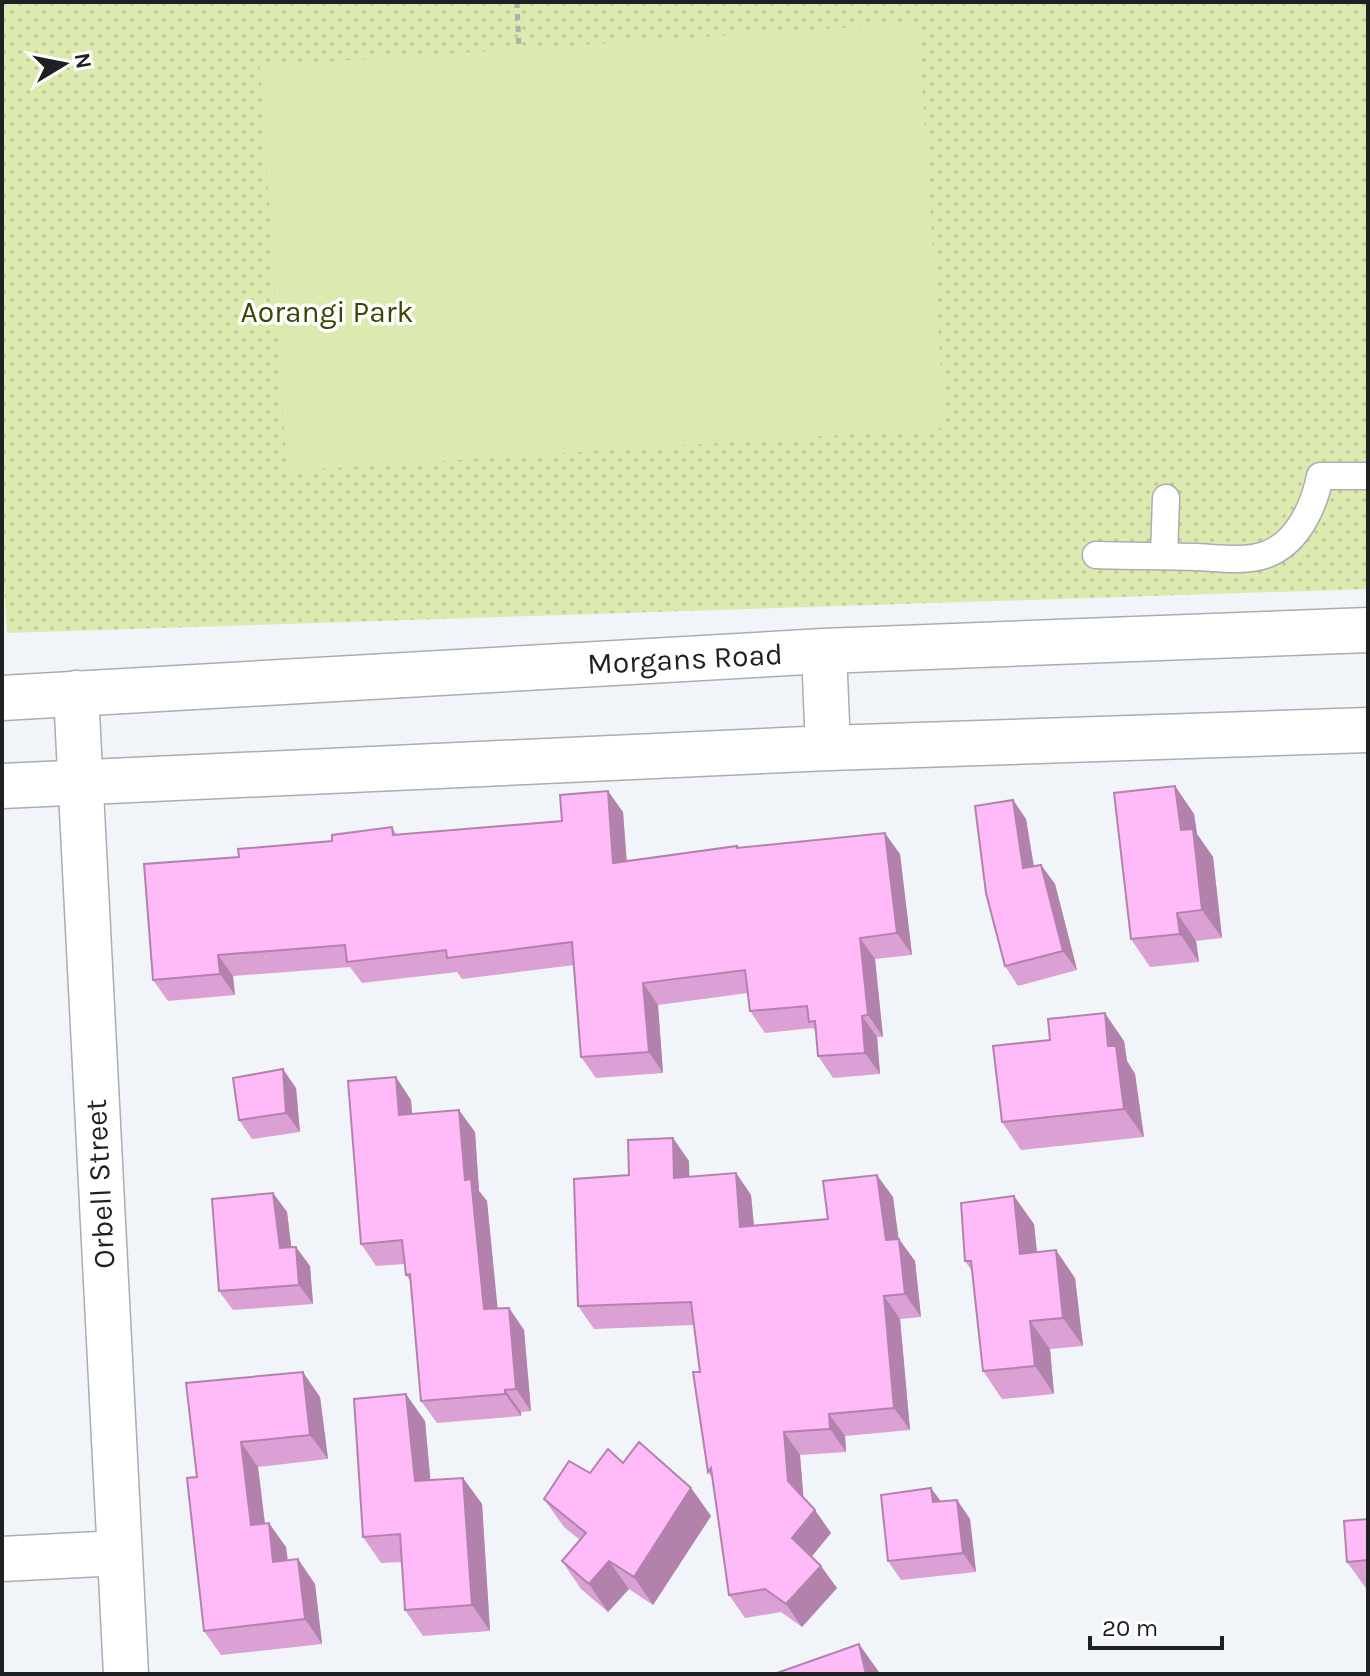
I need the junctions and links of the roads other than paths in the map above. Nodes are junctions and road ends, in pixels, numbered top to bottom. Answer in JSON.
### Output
{"nodes":[{"id":1,"x":1368,"y":476,"type":"edge"},
{"id":2,"x":1166,"y":498,"type":"dead end"},
{"id":3,"x":1096,"y":555,"type":"dead end"},
{"id":4,"x":1164,"y":556,"type":"junction"},
{"id":5,"x":1368,"y":630,"type":"edge"},
{"id":6,"x":824,"y":651,"type":"junction"},
{"id":7,"x":76,"y":693,"type":"junction"},
{"id":8,"x":2,"y":698,"type":"edge"},
{"id":9,"x":1368,"y":730,"type":"edge"},
{"id":10,"x":828,"y":748,"type":"junction"},
{"id":11,"x":79,"y":783,"type":"junction"},
{"id":12,"x":2,"y":786,"type":"edge"},
{"id":13,"x":119,"y":1553,"type":"junction"},
{"id":14,"x":2,"y":1559,"type":"edge"},
{"id":15,"x":126,"y":1674,"type":"edge"}],
"edges":[{"from":1,"to":4,"type":"lane"},
{"from":2,"to":4,"type":"lane"},
{"from":3,"to":4,"type":"lane"},
{"from":5,"to":6,"type":"street","name":"Morgans Road"},
{"from":6,"to":7,"type":"street","name":"Morgans Road"},
{"from":6,"to":10,"type":"street"},
{"from":7,"to":8,"type":"street","name":"Morgans Road"},
{"from":7,"to":11,"type":"street","name":"Orbell Street"},
{"from":9,"to":10,"type":"street"},
{"from":10,"to":11,"type":"street"},
{"from":11,"to":12,"type":"street"},
{"from":11,"to":13,"type":"street","name":"Orbell Street"},
{"from":13,"to":14,"type":"street"},
{"from":13,"to":15,"type":"street","name":"Orbell Street"}]}
